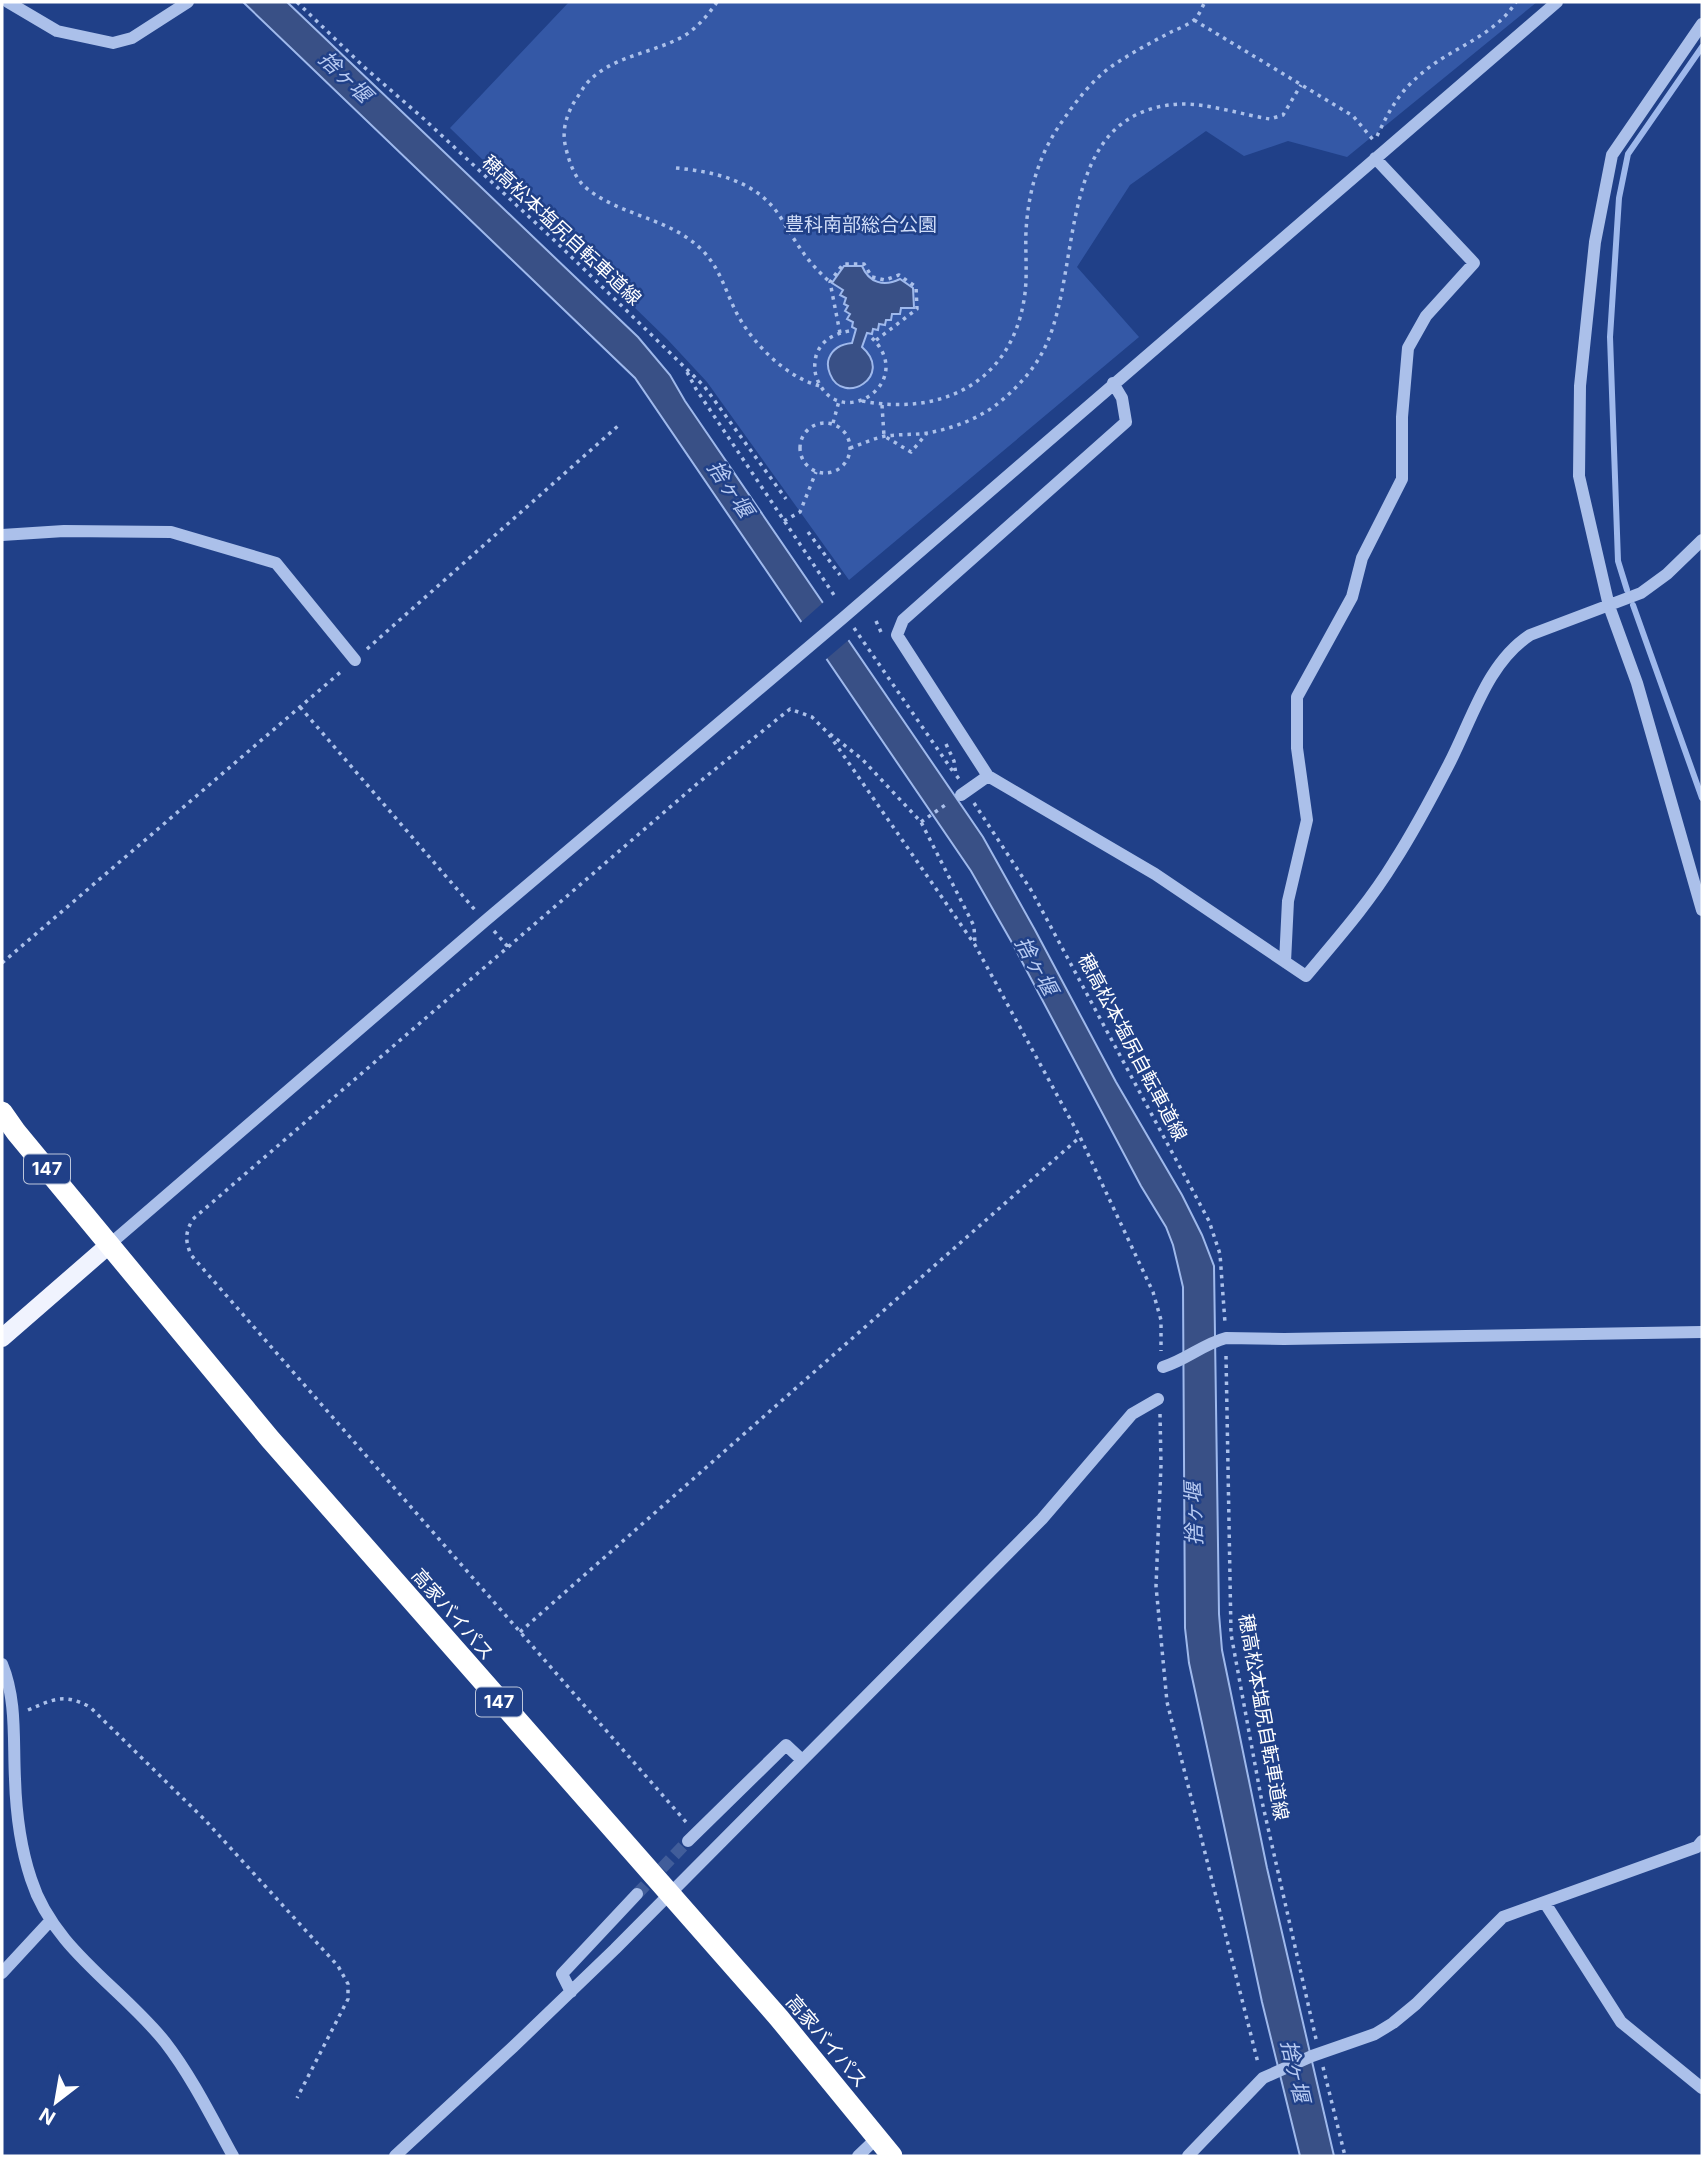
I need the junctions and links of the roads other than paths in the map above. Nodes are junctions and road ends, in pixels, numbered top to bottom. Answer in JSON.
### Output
{"nodes":[{"id":1,"x":8,"y":2,"type":"edge"},
{"id":2,"x":188,"y":2,"type":"edge"},
{"id":3,"x":1557,"y":2,"type":"edge"},
{"id":4,"x":1702,"y":24,"type":"edge"},
{"id":5,"x":1375,"y":158,"type":"junction"},
{"id":6,"x":1113,"y":383,"type":"junction"},
{"id":7,"x":2,"y":535,"type":"edge"},
{"id":8,"x":1702,"y":540,"type":"edge"},
{"id":9,"x":1609,"y":606,"type":"junction"},
{"id":10,"x":355,"y":660,"type":"road end"},
{"id":11,"x":988,"y":776,"type":"junction"},
{"id":12,"x":967,"y":798,"type":"road end"},
{"id":13,"x":1702,"y":910,"type":"edge"},
{"id":14,"x":1285,"y":962,"type":"junction"},
{"id":15,"x":2,"y":1112,"type":"edge"},
{"id":16,"x":2,"y":1137,"type":"edge"},
{"id":17,"x":94,"y":1226,"type":"junction"},
{"id":18,"x":110,"y":1244,"type":"junction"},
{"id":19,"x":1702,"y":1332,"type":"edge"},
{"id":20,"x":2,"y":1338,"type":"edge"},
{"id":21,"x":1163,"y":1367,"type":"road end"},
{"id":22,"x":1158,"y":1399,"type":"road end"},
{"id":23,"x":2,"y":1664,"type":"edge"},
{"id":24,"x":802,"y":1760,"type":"junction"},
{"id":25,"x":692,"y":1837,"type":"tunnel mouth"},
{"id":26,"x":1702,"y":1841,"type":"edge"},
{"id":27,"x":670,"y":1892,"type":"junction"},
{"id":28,"x":637,"y":1894,"type":"tunnel mouth"},
{"id":29,"x":1545,"y":1903,"type":"junction"},
{"id":30,"x":51,"y":1920,"type":"junction"},
{"id":31,"x":2,"y":1973,"type":"edge"},
{"id":32,"x":570,"y":1992,"type":"junction"},
{"id":33,"x":1702,"y":2088,"type":"edge"},
{"id":34,"x":878,"y":2137,"type":"junction"},
{"id":35,"x":233,"y":2156,"type":"edge"},
{"id":36,"x":395,"y":2156,"type":"edge"},
{"id":37,"x":858,"y":2156,"type":"edge"},
{"id":38,"x":892,"y":2156,"type":"edge"},
{"id":39,"x":1188,"y":2156,"type":"edge"}],
"edges":[{"from":1,"to":2,"type":"street"},
{"from":3,"to":5,"type":"street"},
{"from":4,"to":9,"type":"street"},
{"from":5,"to":6,"type":"street"},
{"from":5,"to":14,"type":"street"},
{"from":6,"to":11,"type":"street"},
{"from":6,"to":18,"type":"street"},
{"from":7,"to":10,"type":"street"},
{"from":8,"to":9,"type":"street"},
{"from":9,"to":13,"type":"street"},
{"from":9,"to":14,"type":"street"},
{"from":11,"to":12,"type":"street"},
{"from":11,"to":14,"type":"street"},
{"from":15,"to":17,"type":"highway","name":"高家バイパス","number":"147"},
{"from":16,"to":17,"type":"highway","name":"高家バイパス","number":"147"},
{"from":17,"to":18,"type":"highway","name":"高家バイパス","number":"147"},
{"from":18,"to":20,"type":"main road"},
{"from":18,"to":27,"type":"highway","name":"高家バイパス","number":"147"},
{"from":19,"to":21,"type":"street"},
{"from":22,"to":24,"type":"street"},
{"from":23,"to":30,"type":"street"},
{"from":24,"to":25,"type":"street"},
{"from":24,"to":27,"type":"street"},
{"from":26,"to":29,"type":"street"},
{"from":27,"to":32,"type":"street"},
{"from":27,"to":34,"type":"highway","name":"高家バイパス","number":"147"},
{"from":28,"to":32,"type":"street"},
{"from":29,"to":33,"type":"street"},
{"from":29,"to":39,"type":"street"},
{"from":30,"to":31,"type":"street"},
{"from":30,"to":35,"type":"street"},
{"from":32,"to":36,"type":"street"},
{"from":34,"to":37,"type":"street"},
{"from":34,"to":38,"type":"highway","name":"高家バイパス","number":"147"}]}
